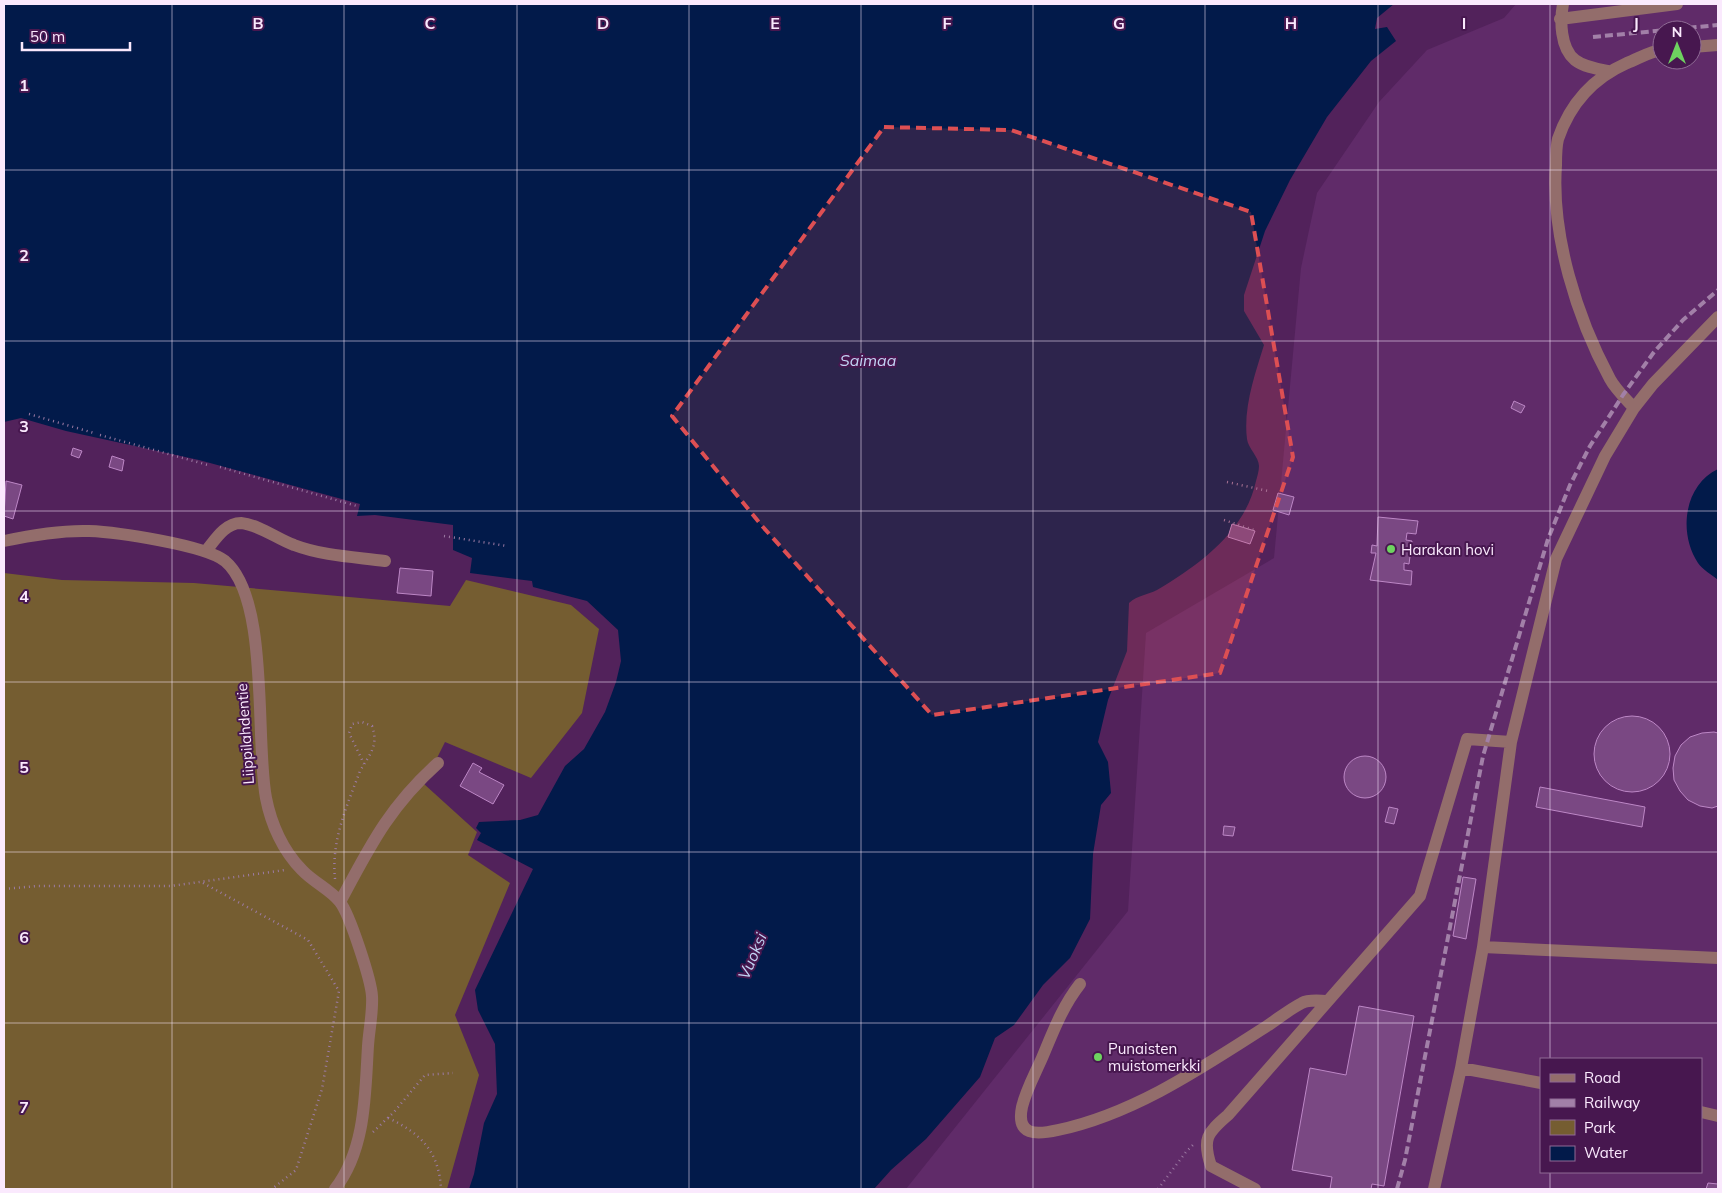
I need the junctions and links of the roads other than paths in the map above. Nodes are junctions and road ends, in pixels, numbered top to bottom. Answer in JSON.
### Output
{"nodes":[{"id":1,"x":1563,"y":4,"type":"edge"},
{"id":2,"x":1677,"y":4,"type":"edge"},
{"id":3,"x":1560,"y":19,"type":"junction"},
{"id":4,"x":1718,"y":45,"type":"edge"},
{"id":5,"x":1702,"y":46,"type":"edge"},
{"id":6,"x":1652,"y":54,"type":"edge"},
{"id":7,"x":1608,"y":71,"type":"junction"},
{"id":8,"x":1718,"y":317,"type":"edge"},
{"id":9,"x":1634,"y":408,"type":"junction"},
{"id":10,"x":4,"y":541,"type":"edge"},
{"id":11,"x":206,"y":551,"type":"junction"},
{"id":12,"x":385,"y":561,"type":"dead end"},
{"id":13,"x":1511,"y":742,"type":"junction"},
{"id":14,"x":438,"y":763,"type":"dead end"},
{"id":15,"x":340,"y":902,"type":"junction"},
{"id":16,"x":1483,"y":947,"type":"junction"},
{"id":17,"x":1718,"y":958,"type":"edge"},
{"id":18,"x":1080,"y":984,"type":"dead end"},
{"id":19,"x":1328,"y":1001,"type":"junction"},
{"id":20,"x":1461,"y":1068,"type":"junction"},
{"id":21,"x":1540,"y":1083,"type":"edge"},
{"id":22,"x":1702,"y":1112,"type":"edge"},
{"id":23,"x":1718,"y":1116,"type":"edge"},
{"id":24,"x":335,"y":1189,"type":"edge"},
{"id":25,"x":1255,"y":1189,"type":"edge"},
{"id":26,"x":1434,"y":1189,"type":"edge"}],
"edges":[{"from":1,"to":3,"type":"street"},
{"from":2,"to":3,"type":"street"},
{"from":3,"to":7,"type":"street"},
{"from":4,"to":5,"type":"street"},
{"from":6,"to":7,"type":"street"},
{"from":7,"to":9,"type":"street"},
{"from":8,"to":9,"type":"street"},
{"from":9,"to":13,"type":"street"},
{"from":10,"to":11,"type":"street","name":"Liippilahdentie"},
{"from":11,"to":12,"type":"street"},
{"from":11,"to":15,"type":"street","name":"Liippilahdentie"},
{"from":13,"to":16,"type":"street"},
{"from":13,"to":19,"type":"street"},
{"from":14,"to":15,"type":"street"},
{"from":15,"to":24,"type":"street","name":"Liippilahdentie"},
{"from":16,"to":17,"type":"street"},
{"from":16,"to":20,"type":"street"},
{"from":18,"to":19,"type":"street"},
{"from":19,"to":25,"type":"street"},
{"from":20,"to":21,"type":"street"},
{"from":20,"to":26,"type":"street"},
{"from":22,"to":23,"type":"street"}]}
